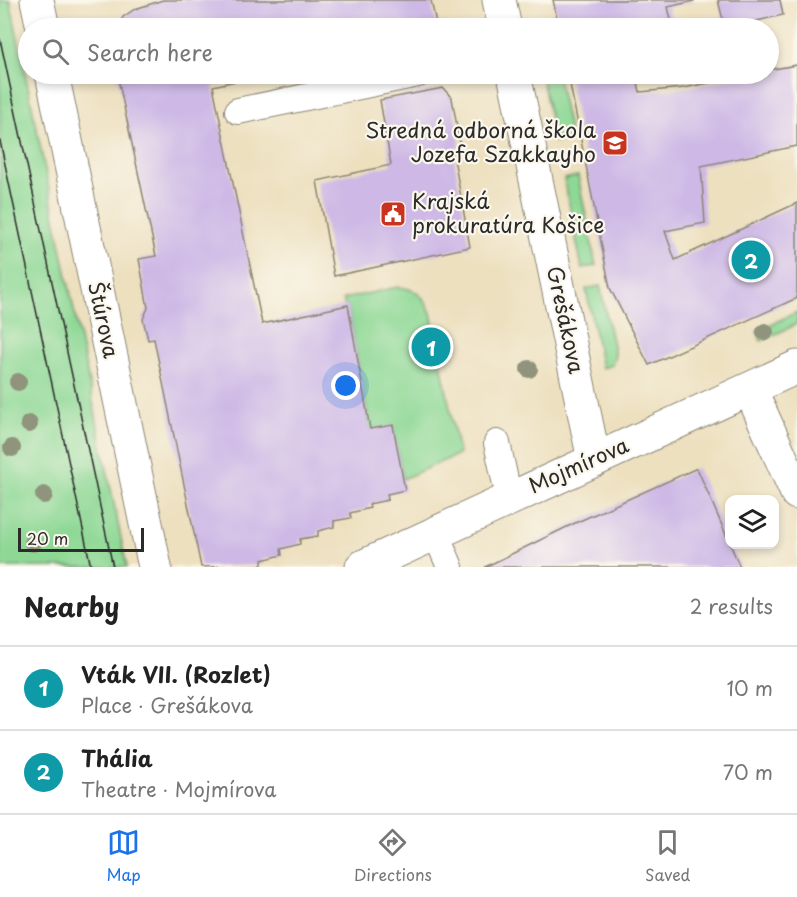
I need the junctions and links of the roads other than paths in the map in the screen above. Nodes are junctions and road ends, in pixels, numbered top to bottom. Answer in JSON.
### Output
{"nodes":[{"id":1,"x":37,"y":0,"type":"edge"},
{"id":2,"x":499,"y":0,"type":"edge"},
{"id":3,"x":41,"y":18,"type":"edge"},
{"id":4,"x":503,"y":18,"type":"edge"},
{"id":5,"x":54,"y":84,"type":"edge"},
{"id":6,"x":369,"y":84,"type":"edge"},
{"id":7,"x":516,"y":84,"type":"edge"},
{"id":8,"x":238,"y":111,"type":"dead end"},
{"id":9,"x":797,"y":367,"type":"edge"},
{"id":10,"x":750,"y":389,"type":"junction"},
{"id":11,"x":497,"y":443,"type":"dead end"},
{"id":12,"x":594,"y":460,"type":"junction"},
{"id":13,"x":797,"y":493,"type":"edge"},
{"id":14,"x":509,"y":498,"type":"junction"},
{"id":15,"x":435,"y":532,"type":"junction"},
{"id":16,"x":155,"y":567,"type":"edge"},
{"id":17,"x":362,"y":567,"type":"edge"},
{"id":18,"x":450,"y":567,"type":"edge"}],
"edges":[{"from":1,"to":3,"type":"street"},
{"from":2,"to":4,"type":"street"},
{"from":5,"to":16,"type":"street","name":"Štúrova"},
{"from":6,"to":8,"type":"lane"},
{"from":7,"to":12,"type":"street","name":"Grešákova"},
{"from":9,"to":10,"type":"street","name":"Mojmírova"},
{"from":10,"to":12,"type":"street","name":"Mojmírova"},
{"from":10,"to":13,"type":"street"},
{"from":11,"to":14,"type":"lane"},
{"from":12,"to":14,"type":"street","name":"Mojmírova"},
{"from":14,"to":15,"type":"street","name":"Mojmírova"},
{"from":15,"to":17,"type":"street","name":"Mojmírova"},
{"from":15,"to":18,"type":"lane"}]}
